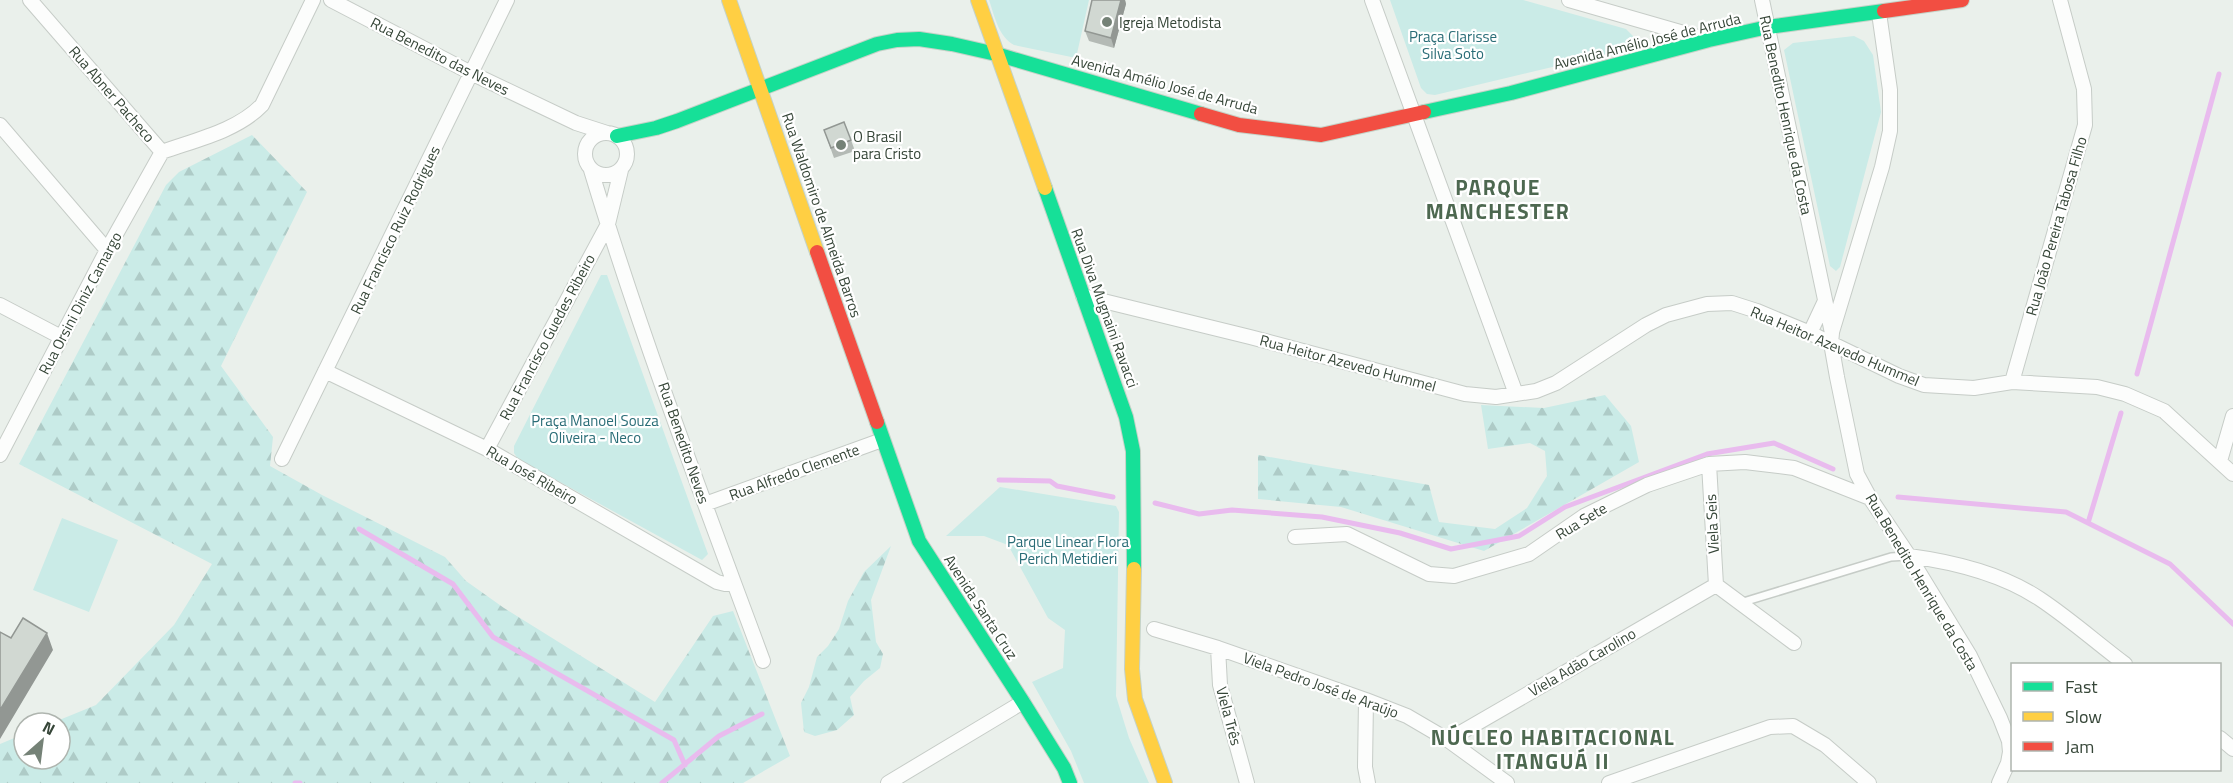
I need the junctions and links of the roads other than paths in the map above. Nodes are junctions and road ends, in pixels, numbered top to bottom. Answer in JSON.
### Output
{"nodes":[{"id":1,"x":30,"y":0,"type":"edge"},
{"id":2,"x":313,"y":0,"type":"edge"},
{"id":3,"x":331,"y":0,"type":"edge"},
{"id":4,"x":507,"y":0,"type":"edge"},
{"id":5,"x":729,"y":0,"type":"edge"},
{"id":6,"x":978,"y":0,"type":"edge"},
{"id":7,"x":1372,"y":0,"type":"edge"},
{"id":8,"x":1569,"y":0,"type":"edge"},
{"id":9,"x":1762,"y":0,"type":"edge"},
{"id":10,"x":1962,"y":0,"type":"edge"},
{"id":11,"x":2060,"y":0,"type":"edge"},
{"id":12,"x":1878,"y":13,"type":"junction"},
{"id":13,"x":1768,"y":27,"type":"junction"},
{"id":14,"x":1709,"y":40,"type":"junction"},
{"id":15,"x":996,"y":54,"type":"junction"},
{"id":16,"x":471,"y":73,"type":"junction"},
{"id":17,"x":760,"y":89,"type":"junction"},
{"id":18,"x":550,"y":111,"type":"junction"},
{"id":19,"x":1414,"y":114,"type":"junction"},
{"id":20,"x":0,"y":125,"type":"edge"},
{"id":21,"x":612,"y":135,"type":"junction"},
{"id":22,"x":162,"y":152,"type":"junction"},
{"id":23,"x":585,"y":153,"type":"junction"},
{"id":24,"x":591,"y":170,"type":"junction"},
{"id":25,"x":621,"y":170,"type":"junction"},
{"id":26,"x":608,"y":224,"type":"junction"},
{"id":27,"x":106,"y":250,"type":"junction"},
{"id":28,"x":1847,"y":283,"type":"junction"},
{"id":29,"x":1083,"y":296,"type":"junction"},
{"id":30,"x":1825,"y":301,"type":"junction"},
{"id":31,"x":0,"y":305,"type":"edge"},
{"id":32,"x":1810,"y":333,"type":"junction"},
{"id":33,"x":61,"y":337,"type":"junction"},
{"id":34,"x":1831,"y":338,"type":"junction"},
{"id":35,"x":1862,"y":358,"type":"junction"},
{"id":36,"x":326,"y":371,"type":"junction"},
{"id":37,"x":1837,"y":377,"type":"junction"},
{"id":38,"x":2012,"y":382,"type":"junction"},
{"id":39,"x":1516,"y":394,"type":"junction"},
{"id":40,"x":2233,"y":416,"type":"edge"},
{"id":41,"x":882,"y":440,"type":"junction"},
{"id":42,"x":487,"y":449,"type":"junction"},
{"id":43,"x":0,"y":455,"type":"edge"},
{"id":44,"x":282,"y":459,"type":"dead end"},
{"id":45,"x":2220,"y":461,"type":"junction"},
{"id":46,"x":1709,"y":464,"type":"junction"},
{"id":47,"x":2233,"y":474,"type":"edge"},
{"id":48,"x":1870,"y":498,"type":"junction"},
{"id":49,"x":705,"y":504,"type":"junction"},
{"id":50,"x":1295,"y":537,"type":"dead end"},
{"id":51,"x":1909,"y":556,"type":"junction"},
{"id":52,"x":734,"y":584,"type":"junction"},
{"id":53,"x":1716,"y":585,"type":"junction"},
{"id":54,"x":1740,"y":603,"type":"junction"},
{"id":55,"x":1155,"y":629,"type":"dead end"},
{"id":56,"x":1794,"y":643,"type":"dead end"},
{"id":57,"x":1218,"y":648,"type":"junction"},
{"id":58,"x":763,"y":661,"type":"dead end"},
{"id":59,"x":2124,"y":663,"type":"edge"},
{"id":60,"x":1366,"y":700,"type":"junction"},
{"id":61,"x":1023,"y":702,"type":"junction"},
{"id":62,"x":2221,"y":739,"type":"edge"},
{"id":63,"x":1448,"y":740,"type":"junction"},
{"id":64,"x":2233,"y":749,"type":"edge"},
{"id":65,"x":888,"y":783,"type":"edge"},
{"id":66,"x":1070,"y":783,"type":"edge"},
{"id":67,"x":1165,"y":783,"type":"edge"},
{"id":68,"x":1247,"y":783,"type":"edge"},
{"id":69,"x":1368,"y":783,"type":"edge"},
{"id":70,"x":1507,"y":783,"type":"edge"},
{"id":71,"x":1609,"y":783,"type":"edge"},
{"id":72,"x":1869,"y":783,"type":"edge"},
{"id":73,"x":1999,"y":783,"type":"edge"}],
"edges":[{"from":1,"to":22,"type":"street","name":"Rua Abner Pacheco"},
{"from":2,"to":22,"type":"street","name":"Rua Abner Pacheco"},
{"from":3,"to":16,"type":"street","name":"Rua Benedito das Neves"},
{"from":4,"to":16,"type":"street","name":"Rua Francisco Ruiz Rodrigues"},
{"from":5,"to":17,"type":"main road","name":"Rua Waldomiro de Almeida Barros"},
{"from":6,"to":15,"type":"main road","name":"Rua Diva Mugnaini Ravacci"},
{"from":7,"to":19,"type":"street"},
{"from":8,"to":14,"type":"street"},
{"from":9,"to":13,"type":"street","name":"Rua Benedito Henrique da Costa"},
{"from":10,"to":12,"type":"main road","name":"Avenida Amélio José de Arruda"},
{"from":11,"to":38,"type":"street","name":"Rua João Pereira Tabosa Filho"},
{"from":12,"to":13,"type":"main road","name":"Avenida Amélio José de Arruda"},
{"from":12,"to":28,"type":"street"},
{"from":13,"to":14,"type":"main road","name":"Avenida Amélio José de Arruda"},
{"from":13,"to":30,"type":"street","name":"Rua Benedito Henrique da Costa"},
{"from":14,"to":19,"type":"main road","name":"Avenida Amélio José de Arruda"},
{"from":15,"to":17,"type":"main road","name":"Avenida Amélio José de Arruda"},
{"from":15,"to":19,"type":"main road","name":"Avenida Amélio José de Arruda"},
{"from":15,"to":29,"type":"main road","name":"Rua Diva Mugnaini Ravacci"},
{"from":16,"to":18,"type":"street","name":"Rua Benedito das Neves"},
{"from":16,"to":36,"type":"street","name":"Rua Francisco Ruiz Rodrigues"},
{"from":17,"to":21,"type":"main road","name":"Avenida Amélio José de Arruda"},
{"from":17,"to":41,"type":"main road","name":"Rua Waldomiro de Almeida Barros"},
{"from":18,"to":21,"type":"street","name":"Rua Benedito das Neves"},
{"from":18,"to":23,"type":"street","name":"Rua Benedito das Neves"},
{"from":19,"to":39,"type":"street"},
{"from":20,"to":27,"type":"street"},
{"from":21,"to":23,"type":"street","name":"Avenida Amélio José de Arruda"},
{"from":21,"to":25,"type":"street"},
{"from":22,"to":27,"type":"street","name":"Rua Orsini Diniz Camargo"},
{"from":23,"to":24,"type":"street"},
{"from":24,"to":25,"type":"street"},
{"from":24,"to":26,"type":"street","name":"Rua Benedito Neves"},
{"from":25,"to":26,"type":"street"},
{"from":26,"to":42,"type":"street","name":"Rua Francisco Guedes Ribeiro"},
{"from":26,"to":49,"type":"street","name":"Rua Benedito Neves"},
{"from":27,"to":33,"type":"street","name":"Rua Orsini Diniz Camargo"},
{"from":28,"to":30,"type":"street"},
{"from":28,"to":34,"type":"street"},
{"from":29,"to":39,"type":"street","name":"Rua Heitor Azevedo Hummel"},
{"from":29,"to":67,"type":"main road","name":"Rua Diva Mugnaini Ravacci"},
{"from":30,"to":32,"type":"street"},
{"from":30,"to":34,"type":"street","name":"Rua Benedito Henrique da Costa"},
{"from":31,"to":33,"type":"street"},
{"from":32,"to":34,"type":"street","name":"Rua Heitor Azevedo Hummel"},
{"from":32,"to":39,"type":"street","name":"Rua Heitor Azevedo Hummel"},
{"from":33,"to":43,"type":"street","name":"Rua Orsini Diniz Camargo"},
{"from":34,"to":35,"type":"street","name":"Rua Heitor Azevedo Hummel"},
{"from":34,"to":37,"type":"street","name":"Rua Benedito Henrique da Costa"},
{"from":35,"to":37,"type":"street"},
{"from":35,"to":38,"type":"street","name":"Rua Heitor Azevedo Hummel"},
{"from":36,"to":42,"type":"street","name":"Rua José Ribeiro"},
{"from":36,"to":44,"type":"street","name":"Rua Francisco Ruiz Rodrigues"},
{"from":37,"to":48,"type":"street","name":"Rua Benedito Henrique da Costa"},
{"from":38,"to":45,"type":"street","name":"Rua Heitor Azevedo Hummel"},
{"from":40,"to":45,"type":"street"},
{"from":41,"to":49,"type":"street","name":"Rua Alfredo Clemente"},
{"from":41,"to":61,"type":"main road","name":"Avenida Santa Cruz"},
{"from":42,"to":52,"type":"street","name":"Rua José Ribeiro"},
{"from":45,"to":47,"type":"street","name":"Rua Heitor Azevedo Hummel"},
{"from":46,"to":48,"type":"street","name":"Rua Sete"},
{"from":46,"to":50,"type":"street","name":"Rua Sete"},
{"from":46,"to":53,"type":"street","name":"Viela Seis"},
{"from":48,"to":51,"type":"street","name":"Rua Benedito Henrique da Costa"},
{"from":49,"to":52,"type":"street","name":"Rua Benedito Neves"},
{"from":51,"to":54,"type":"lane"},
{"from":51,"to":59,"type":"street"},
{"from":51,"to":73,"type":"street","name":"Rua Benedito Henrique da Costa"},
{"from":52,"to":58,"type":"street","name":"Rua Benedito Neves"},
{"from":53,"to":54,"type":"street"},
{"from":53,"to":63,"type":"street","name":"Viela Adão Carolino"},
{"from":54,"to":56,"type":"street"},
{"from":55,"to":57,"type":"street","name":"Viela Pedro José de Araújo"},
{"from":57,"to":60,"type":"street","name":"Viela Pedro José de Araújo"},
{"from":57,"to":68,"type":"street","name":"Viela Três"},
{"from":60,"to":63,"type":"street","name":"Viela Pedro José de Araújo"},
{"from":60,"to":69,"type":"street"},
{"from":61,"to":65,"type":"street"},
{"from":61,"to":66,"type":"main road","name":"Avenida Santa Cruz"},
{"from":62,"to":64,"type":"street"},
{"from":63,"to":70,"type":"street","name":"Viela Pedro José de Araújo"},
{"from":71,"to":72,"type":"street"}]}
